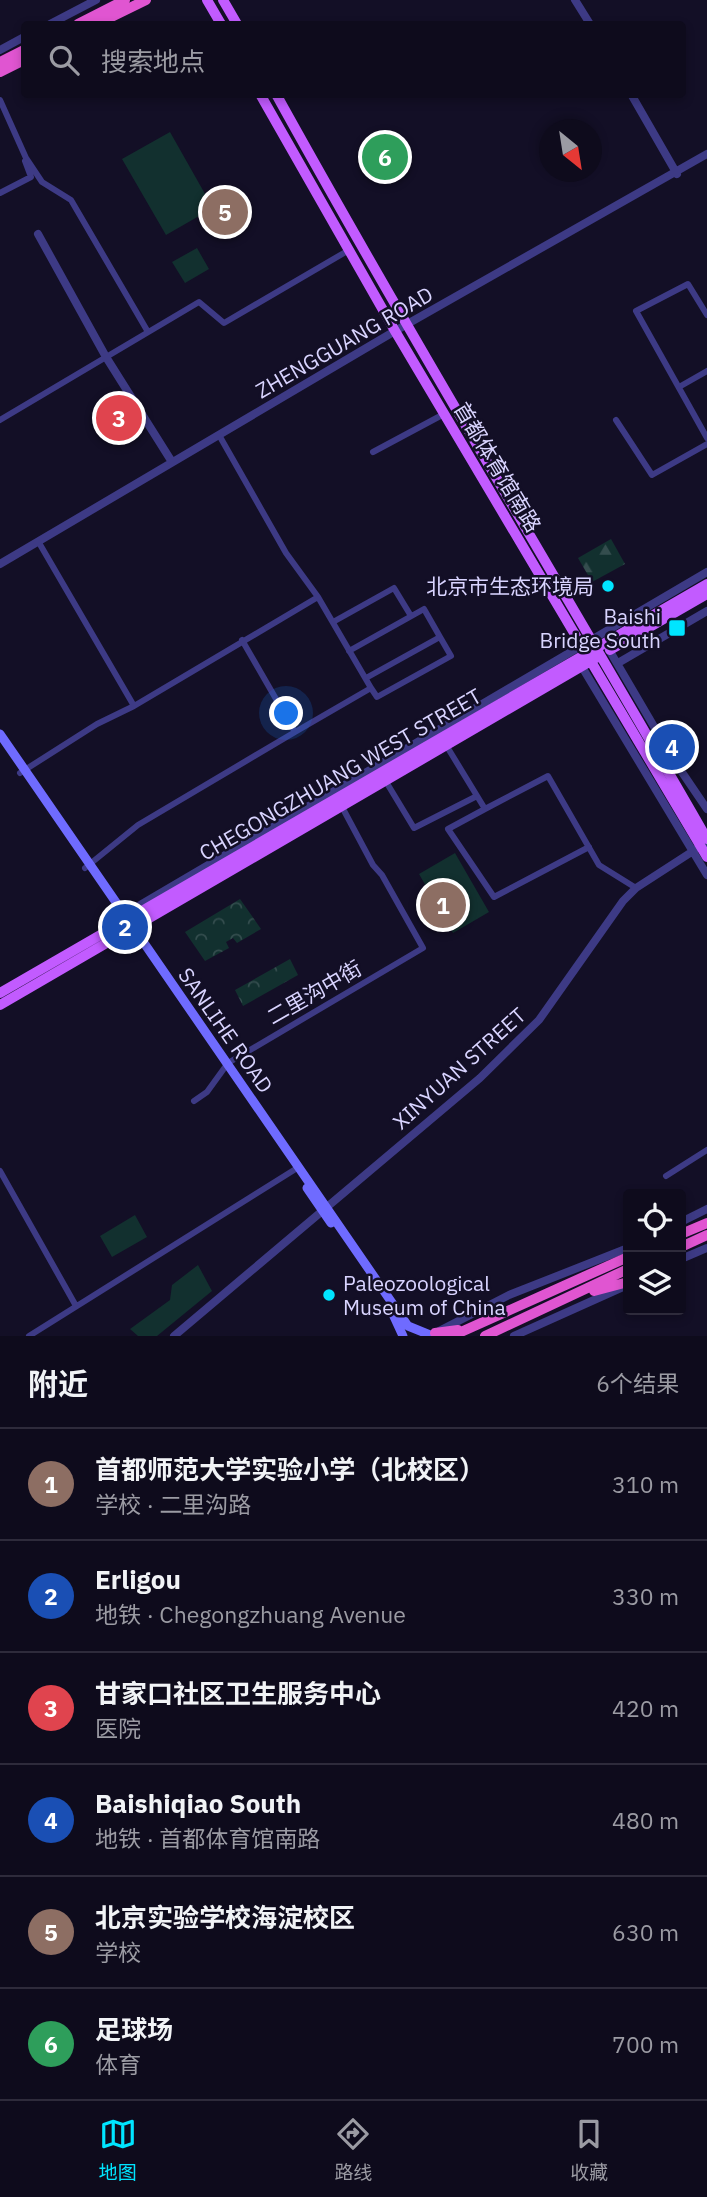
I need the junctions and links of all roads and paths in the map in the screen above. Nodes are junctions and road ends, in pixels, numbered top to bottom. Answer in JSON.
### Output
{"nodes":[{"id":1,"x":96,"y":0,"type":"edge"},
{"id":2,"x":125,"y":0,"type":"edge"},
{"id":3,"x":146,"y":0,"type":"edge"},
{"id":4,"x":207,"y":0,"type":"edge"},
{"id":5,"x":223,"y":0,"type":"edge"},
{"id":6,"x":575,"y":0,"type":"edge"},
{"id":7,"x":56,"y":21,"type":"edge"},
{"id":8,"x":84,"y":21,"type":"edge"},
{"id":9,"x":103,"y":21,"type":"edge"},
{"id":10,"x":219,"y":21,"type":"edge"},
{"id":11,"x":235,"y":21,"type":"edge"},
{"id":12,"x":588,"y":21,"type":"edge"},
{"id":13,"x":21,"y":39,"type":"edge"},
{"id":14,"x":0,"y":50,"type":"edge"},
{"id":15,"x":21,"y":52,"type":"edge"},
{"id":16,"x":0,"y":62,"type":"edge"},
{"id":17,"x":21,"y":62,"type":"edge"},
{"id":18,"x":0,"y":72,"type":"edge"},
{"id":19,"x":262,"y":98,"type":"edge"},
{"id":20,"x":278,"y":98,"type":"edge"},
{"id":21,"x":633,"y":98,"type":"edge"},
{"id":22,"x":0,"y":100,"type":"edge"},
{"id":23,"x":707,"y":154,"type":"edge"},
{"id":24,"x":23,"y":156,"type":"dead end"},
{"id":25,"x":677,"y":174,"type":"junction"},
{"id":26,"x":0,"y":193,"type":"edge"},
{"id":27,"x":38,"y":234,"type":"dead end"},
{"id":28,"x":349,"y":250,"type":"junction"},
{"id":29,"x":707,"y":315,"type":"edge"},
{"id":30,"x":405,"y":325,"type":"junction"},
{"id":31,"x":395,"y":331,"type":"junction"},
{"id":32,"x":148,"y":332,"type":"junction"},
{"id":33,"x":106,"y":357,"type":"junction"},
{"id":34,"x":707,"y":370,"type":"edge"},
{"id":35,"x":679,"y":387,"type":"junction"},
{"id":36,"x":444,"y":414,"type":"junction"},
{"id":37,"x":0,"y":419,"type":"edge"},
{"id":38,"x":616,"y":421,"type":"dead end"},
{"id":39,"x":219,"y":435,"type":"junction"},
{"id":40,"x":707,"y":438,"type":"edge"},
{"id":41,"x":707,"y":444,"type":"edge"},
{"id":42,"x":373,"y":452,"type":"dead end"},
{"id":43,"x":172,"y":462,"type":"junction"},
{"id":44,"x":38,"y":541,"type":"junction"},
{"id":45,"x":0,"y":564,"type":"edge"},
{"id":46,"x":707,"y":572,"type":"edge"},
{"id":47,"x":707,"y":584,"type":"edge"},
{"id":48,"x":707,"y":594,"type":"edge"},
{"id":49,"x":318,"y":597,"type":"junction"},
{"id":50,"x":707,"y":611,"type":"edge"},
{"id":51,"x":411,"y":616,"type":"junction"},
{"id":52,"x":333,"y":622,"type":"junction"},
{"id":53,"x":440,"y":637,"type":"junction"},
{"id":54,"x":242,"y":640,"type":"junction"},
{"id":55,"x":349,"y":651,"type":"junction"},
{"id":56,"x":593,"y":652,"type":"junction"},
{"id":57,"x":618,"y":663,"type":"junction"},
{"id":58,"x":366,"y":678,"type":"junction"},
{"id":59,"x":371,"y":688,"type":"junction"},
{"id":60,"x":134,"y":706,"type":"junction"},
{"id":61,"x":295,"y":732,"type":"junction"},
{"id":62,"x":0,"y":734,"type":"edge"},
{"id":63,"x":0,"y":744,"type":"edge"},
{"id":64,"x":446,"y":745,"type":"junction"},
{"id":65,"x":24,"y":769,"type":"junction"},
{"id":66,"x":385,"y":780,"type":"junction"},
{"id":67,"x":477,"y":796,"type":"junction"},
{"id":68,"x":341,"y":806,"type":"junction"},
{"id":69,"x":485,"y":809,"type":"junction"},
{"id":70,"x":707,"y":809,"type":"edge"},
{"id":71,"x":440,"y":816,"type":"junction"},
{"id":72,"x":448,"y":830,"type":"junction"},
{"id":73,"x":589,"y":847,"type":"junction"},
{"id":74,"x":703,"y":847,"type":"edge"},
{"id":75,"x":87,"y":866,"type":"junction"},
{"id":76,"x":212,"y":871,"type":"junction"},
{"id":77,"x":194,"y":873,"type":"junction"},
{"id":78,"x":707,"y":875,"type":"edge"},
{"id":79,"x":636,"y":888,"type":"junction"},
{"id":80,"x":124,"y":921,"type":"junction"},
{"id":81,"x":0,"y":993,"type":"edge"},
{"id":82,"x":0,"y":1005,"type":"edge"},
{"id":83,"x":226,"y":1065,"type":"junction"},
{"id":84,"x":194,"y":1101,"type":"dead end"},
{"id":85,"x":707,"y":1150,"type":"edge"},
{"id":86,"x":294,"y":1170,"type":"junction"},
{"id":87,"x":0,"y":1171,"type":"edge"},
{"id":88,"x":666,"y":1176,"type":"dead end"},
{"id":89,"x":324,"y":1208,"type":"junction"},
{"id":90,"x":707,"y":1209,"type":"edge"},
{"id":91,"x":686,"y":1220,"type":"edge"},
{"id":92,"x":707,"y":1223,"type":"edge"},
{"id":93,"x":686,"y":1232,"type":"edge"},
{"id":94,"x":707,"y":1235,"type":"edge"},
{"id":95,"x":686,"y":1245,"type":"edge"},
{"id":96,"x":707,"y":1248,"type":"edge"},
{"id":97,"x":623,"y":1250,"type":"edge"},
{"id":98,"x":623,"y":1251,"type":"edge"},
{"id":99,"x":686,"y":1257,"type":"edge"},
{"id":100,"x":623,"y":1259,"type":"edge"},
{"id":101,"x":623,"y":1271,"type":"edge"},
{"id":102,"x":564,"y":1284,"type":"junction"},
{"id":103,"x":623,"y":1284,"type":"edge"},
{"id":104,"x":623,"y":1285,"type":"edge"},
{"id":105,"x":567,"y":1297,"type":"junction"},
{"id":106,"x":76,"y":1306,"type":"junction"},
{"id":107,"x":468,"y":1329,"type":"junction"},
{"id":108,"x":430,"y":1334,"type":"edge"},
{"id":109,"x":29,"y":1336,"type":"edge"},
{"id":110,"x":174,"y":1336,"type":"edge"},
{"id":111,"x":403,"y":1336,"type":"edge"},
{"id":112,"x":452,"y":1336,"type":"edge"},
{"id":113,"x":485,"y":1336,"type":"edge"},
{"id":114,"x":514,"y":1336,"type":"edge"}],
"edges":[{"from":1,"to":7,"type":"street"},
{"from":2,"to":8,"type":"highway"},
{"from":3,"to":9,"type":"highway"},
{"from":4,"to":10,"type":"main road"},
{"from":5,"to":11,"type":"main road"},
{"from":6,"to":12,"type":"street"},
{"from":13,"to":14,"type":"street"},
{"from":15,"to":16,"type":"highway"},
{"from":17,"to":18,"type":"highway"},
{"from":19,"to":28,"type":"main road","name":"首都体育馆南路"},
{"from":20,"to":30,"type":"main road"},
{"from":21,"to":25,"type":"street"},
{"from":22,"to":32,"type":"street"},
{"from":23,"to":25,"type":"street","name":"ZHENGGUANG ROAD"},
{"from":24,"to":26,"type":"street"},
{"from":25,"to":30,"type":"street","name":"ZHENGGUANG ROAD"},
{"from":27,"to":33,"type":"street"},
{"from":28,"to":31,"type":"main road","name":"首都体育馆南路"},
{"from":28,"to":32,"type":"street"},
{"from":29,"to":35,"type":"street"},
{"from":30,"to":31,"type":"street","name":"ZHENGGUANG ROAD"},
{"from":30,"to":56,"type":"main road"},
{"from":31,"to":36,"type":"main road","name":"首都体育馆南路"},
{"from":31,"to":39,"type":"street","name":"ZHENGGUANG ROAD"},
{"from":32,"to":33,"type":"street"},
{"from":33,"to":37,"type":"street"},
{"from":33,"to":43,"type":"street"},
{"from":34,"to":35,"type":"street"},
{"from":35,"to":40,"type":"street"},
{"from":36,"to":42,"type":"street"},
{"from":36,"to":56,"type":"main road","name":"首都体育馆南路"},
{"from":38,"to":41,"type":"street"},
{"from":39,"to":43,"type":"street","name":"ZHENGGUANG ROAD"},
{"from":39,"to":49,"type":"street"},
{"from":43,"to":44,"type":"street","name":"ZHENGGUANG ROAD"},
{"from":44,"to":45,"type":"street","name":"ZHENGGUANG ROAD"},
{"from":44,"to":60,"type":"street"},
{"from":46,"to":56,"type":"street"},
{"from":47,"to":56,"type":"main road"},
{"from":48,"to":56,"type":"main road"},
{"from":49,"to":52,"type":"street"},
{"from":49,"to":54,"type":"street"},
{"from":50,"to":57,"type":"street"},
{"from":51,"to":52,"type":"street"},
{"from":51,"to":53,"type":"street"},
{"from":51,"to":55,"type":"street"},
{"from":52,"to":55,"type":"street"},
{"from":53,"to":58,"type":"street"},
{"from":53,"to":59,"type":"street"},
{"from":54,"to":60,"type":"street"},
{"from":54,"to":61,"type":"street"},
{"from":55,"to":58,"type":"street"},
{"from":56,"to":57,"type":"street","name":"首都体育馆南路"},
{"from":56,"to":64,"type":"main road","name":"CHEGONGZHUANG WEST STREET"},
{"from":56,"to":74,"type":"main road","name":"首都体育馆南路"},
{"from":56,"to":76,"type":"main road","name":"CHEGONGZHUANG WEST STREET"},
{"from":56,"to":77,"type":"street"},
{"from":57,"to":70,"type":"street","name":"首都体育馆南路"},
{"from":58,"to":59,"type":"street"},
{"from":59,"to":61,"type":"street"},
{"from":60,"to":65,"type":"street"},
{"from":61,"to":75,"type":"street"},
{"from":62,"to":65,"type":"main road","name":"SANLIHE ROAD"},
{"from":63,"to":65,"type":"main road","name":"SANLIHE ROAD"},
{"from":64,"to":66,"type":"main road","name":"CHEGONGZHUANG WEST STREET"},
{"from":64,"to":67,"type":"street"},
{"from":65,"to":75,"type":"main road","name":"SANLIHE ROAD"},
{"from":66,"to":68,"type":"main road","name":"CHEGONGZHUANG WEST STREET"},
{"from":66,"to":71,"type":"street"},
{"from":67,"to":69,"type":"street"},
{"from":67,"to":71,"type":"street"},
{"from":68,"to":80,"type":"main road","name":"CHEGONGZHUANG WEST STREET"},
{"from":68,"to":83,"type":"street","name":"二里沟中街"},
{"from":69,"to":72,"type":"street"},
{"from":69,"to":73,"type":"street"},
{"from":71,"to":72,"type":"street"},
{"from":72,"to":73,"type":"street"},
{"from":73,"to":79,"type":"street"},
{"from":74,"to":78,"type":"street","name":"首都体育馆南路"},
{"from":74,"to":79,"type":"street","name":"XINYUAN STREET"},
{"from":75,"to":80,"type":"main road","name":"SANLIHE ROAD"},
{"from":76,"to":77,"type":"main road"},
{"from":76,"to":80,"type":"main road","name":"CHEGONGZHUANG WEST STREET"},
{"from":77,"to":80,"type":"street"},
{"from":79,"to":89,"type":"street","name":"XINYUAN STREET"},
{"from":80,"to":81,"type":"main road"},
{"from":80,"to":82,"type":"main road"},
{"from":80,"to":83,"type":"main road","name":"SANLIHE ROAD"},
{"from":83,"to":84,"type":"street"},
{"from":83,"to":86,"type":"main road","name":"SANLIHE ROAD"},
{"from":83,"to":89,"type":"main road","name":"SANLIHE ROAD"},
{"from":85,"to":88,"type":"street"},
{"from":86,"to":89,"type":"main road","name":"SANLIHE ROAD"},
{"from":86,"to":106,"type":"street"},
{"from":87,"to":106,"type":"street"},
{"from":89,"to":108,"type":"main road","name":"SANLIHE ROAD"},
{"from":89,"to":110,"type":"street","name":"XINYUAN STREET"},
{"from":89,"to":111,"type":"main road","name":"SANLIHE ROAD"},
{"from":90,"to":91,"type":"street"},
{"from":92,"to":93,"type":"highway"},
{"from":94,"to":95,"type":"highway"},
{"from":96,"to":99,"type":"street"},
{"from":97,"to":108,"type":"street"},
{"from":98,"to":102,"type":"highway"},
{"from":100,"to":102,"type":"highway"},
{"from":101,"to":105,"type":"highway"},
{"from":102,"to":107,"type":"highway"},
{"from":103,"to":105,"type":"highway"},
{"from":104,"to":114,"type":"street"},
{"from":105,"to":113,"type":"highway"},
{"from":106,"to":109,"type":"street"},
{"from":107,"to":108,"type":"highway"},
{"from":107,"to":112,"type":"highway"}]}
